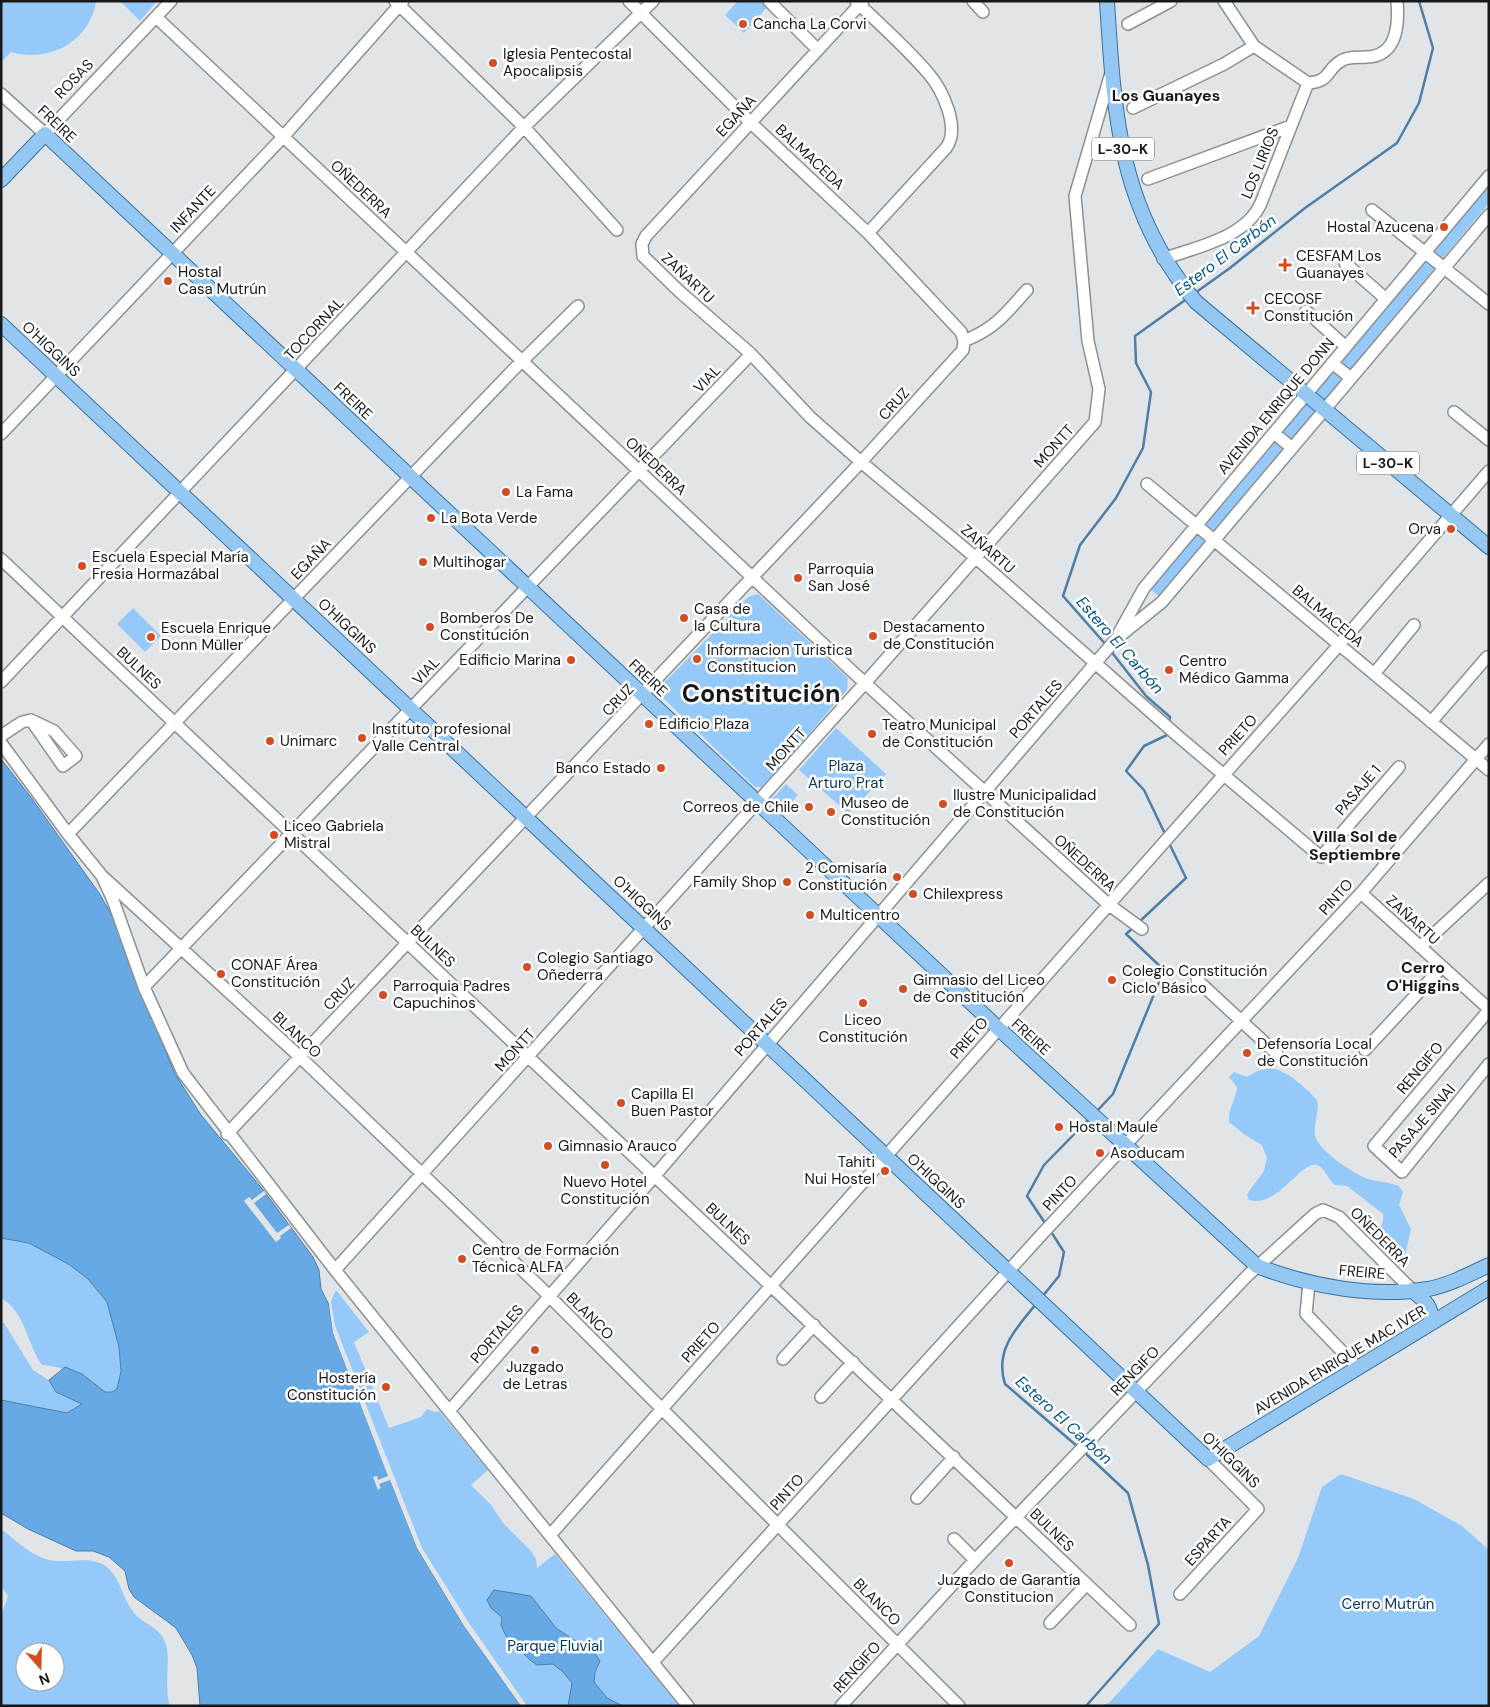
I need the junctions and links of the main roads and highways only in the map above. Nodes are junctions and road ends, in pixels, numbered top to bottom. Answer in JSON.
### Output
{"nodes":[{"id":1,"x":1107,"y":1,"type":"edge"},
{"id":2,"x":45,"y":134,"type":"joint"},
{"id":3,"x":1,"y":180,"type":"edge"},
{"id":4,"x":1,"y":324,"type":"edge"},
{"id":5,"x":1489,"y":547,"type":"edge"},
{"id":6,"x":1489,"y":1265,"type":"edge"},
{"id":7,"x":1456,"y":1280,"type":"junction"},
{"id":8,"x":1488,"y":1289,"type":"edge"},
{"id":9,"x":1412,"y":1290,"type":"junction"},
{"id":10,"x":1430,"y":1324,"type":"junction"},
{"id":11,"x":1208,"y":1459,"type":"joint"}],
"edges":[{"from":1,"to":5,"type":"main road","number":"L-30-K"},
{"from":2,"to":3,"type":"main road","name":"ROSAS"},
{"from":2,"to":9,"type":"main road","name":"FREIRE"},
{"from":4,"to":11,"type":"main road","name":"O'HIGGINS"},
{"from":6,"to":7,"type":"main road","name":"AVENIDA ENRIQUE MAC IVER"},
{"from":7,"to":8,"type":"main road"},
{"from":7,"to":9,"type":"main road","name":"AVENIDA ENRIQUE MAC IVER"},
{"from":8,"to":10,"type":"main road","name":"AVENIDA ENRIQUE MAC IVER"},
{"from":9,"to":10,"type":"main road"},
{"from":10,"to":11,"type":"main road","name":"AVENIDA ENRIQUE MAC IVER"}]}
